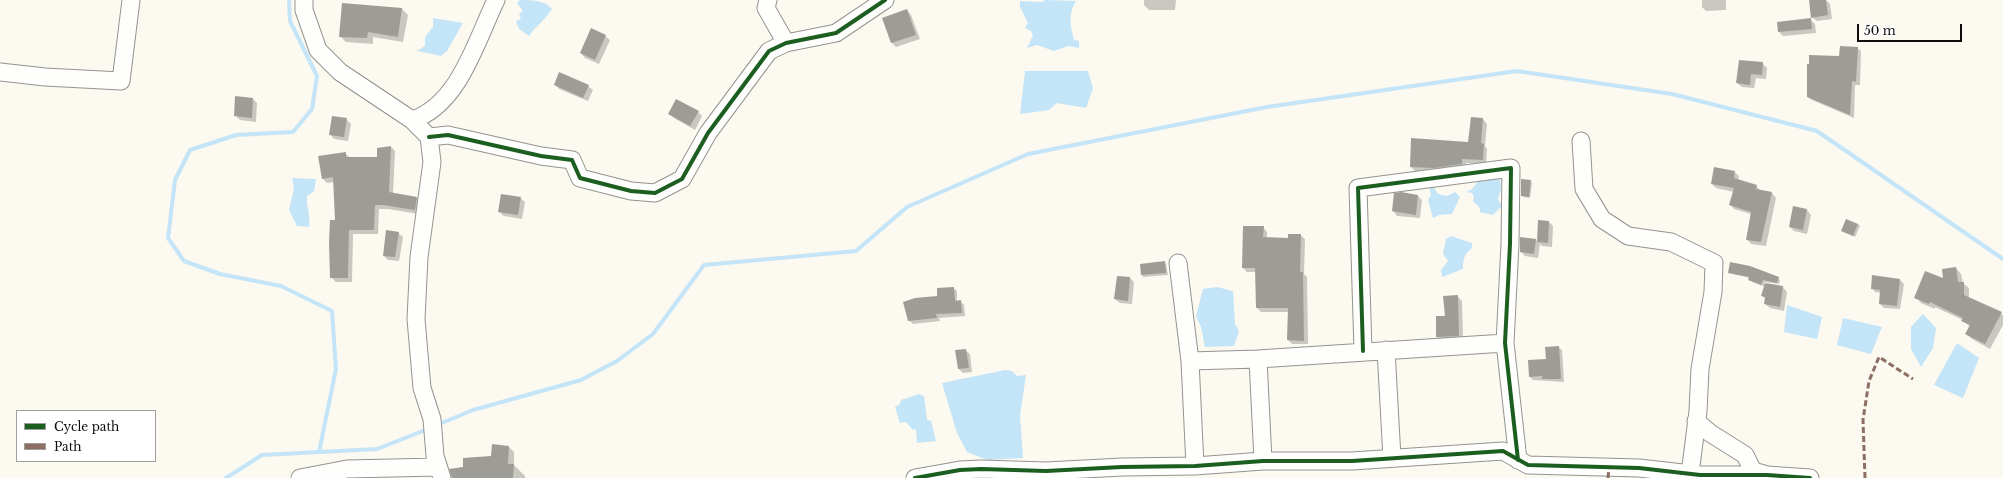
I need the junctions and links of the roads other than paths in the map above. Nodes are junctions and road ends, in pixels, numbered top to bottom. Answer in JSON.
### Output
{"nodes":[{"id":1,"x":131,"y":0,"type":"edge"},
{"id":2,"x":304,"y":0,"type":"edge"},
{"id":3,"x":496,"y":0,"type":"edge"},
{"id":4,"x":768,"y":0,"type":"edge"},
{"id":5,"x":885,"y":0,"type":"edge"},
{"id":6,"x":786,"y":43,"type":"junction"},
{"id":7,"x":0,"y":72,"type":"edge"},
{"id":8,"x":412,"y":120,"type":"junction"},
{"id":9,"x":429,"y":137,"type":"junction"},
{"id":10,"x":1580,"y":141,"type":"dead end"},
{"id":11,"x":1178,"y":263,"type":"dead end"},
{"id":12,"x":1505,"y":343,"type":"junction"},
{"id":13,"x":1386,"y":350,"type":"junction"},
{"id":14,"x":1363,"y":351,"type":"junction"},
{"id":15,"x":1258,"y":359,"type":"junction"},
{"id":16,"x":1190,"y":361,"type":"junction"},
{"id":17,"x":1696,"y":421,"type":"junction"},
{"id":18,"x":1392,"y":458,"type":"junction"},
{"id":19,"x":1518,"y":460,"type":"junction"},
{"id":20,"x":1263,"y":461,"type":"junction"},
{"id":21,"x":1195,"y":466,"type":"junction"},
{"id":22,"x":440,"y":473,"type":"edge"},
{"id":23,"x":1690,"y":474,"type":"junction"},
{"id":24,"x":1769,"y":476,"type":"edge"},
{"id":25,"x":300,"y":478,"type":"edge"},
{"id":26,"x":915,"y":478,"type":"edge"},
{"id":27,"x":1810,"y":478,"type":"edge"}],
"edges":[{"from":1,"to":7,"type":"street"},
{"from":2,"to":8,"type":"street"},
{"from":3,"to":8,"type":"street"},
{"from":4,"to":6,"type":"street"},
{"from":5,"to":6,"type":"street"},
{"from":6,"to":9,"type":"street"},
{"from":8,"to":9,"type":"street"},
{"from":9,"to":22,"type":"street"},
{"from":10,"to":17,"type":"street"},
{"from":11,"to":16,"type":"street"},
{"from":12,"to":13,"type":"street"},
{"from":12,"to":14,"type":"street"},
{"from":12,"to":19,"type":"street"},
{"from":13,"to":14,"type":"street"},
{"from":13,"to":18,"type":"street"},
{"from":14,"to":15,"type":"street"},
{"from":15,"to":16,"type":"street"},
{"from":15,"to":20,"type":"street"},
{"from":16,"to":21,"type":"street"},
{"from":17,"to":23,"type":"street"},
{"from":17,"to":24,"type":"street"},
{"from":18,"to":19,"type":"street"},
{"from":18,"to":20,"type":"street"},
{"from":19,"to":23,"type":"street"},
{"from":20,"to":21,"type":"street"},
{"from":21,"to":26,"type":"street"},
{"from":22,"to":25,"type":"street"},
{"from":23,"to":24,"type":"street"},
{"from":24,"to":27,"type":"street"}]}
